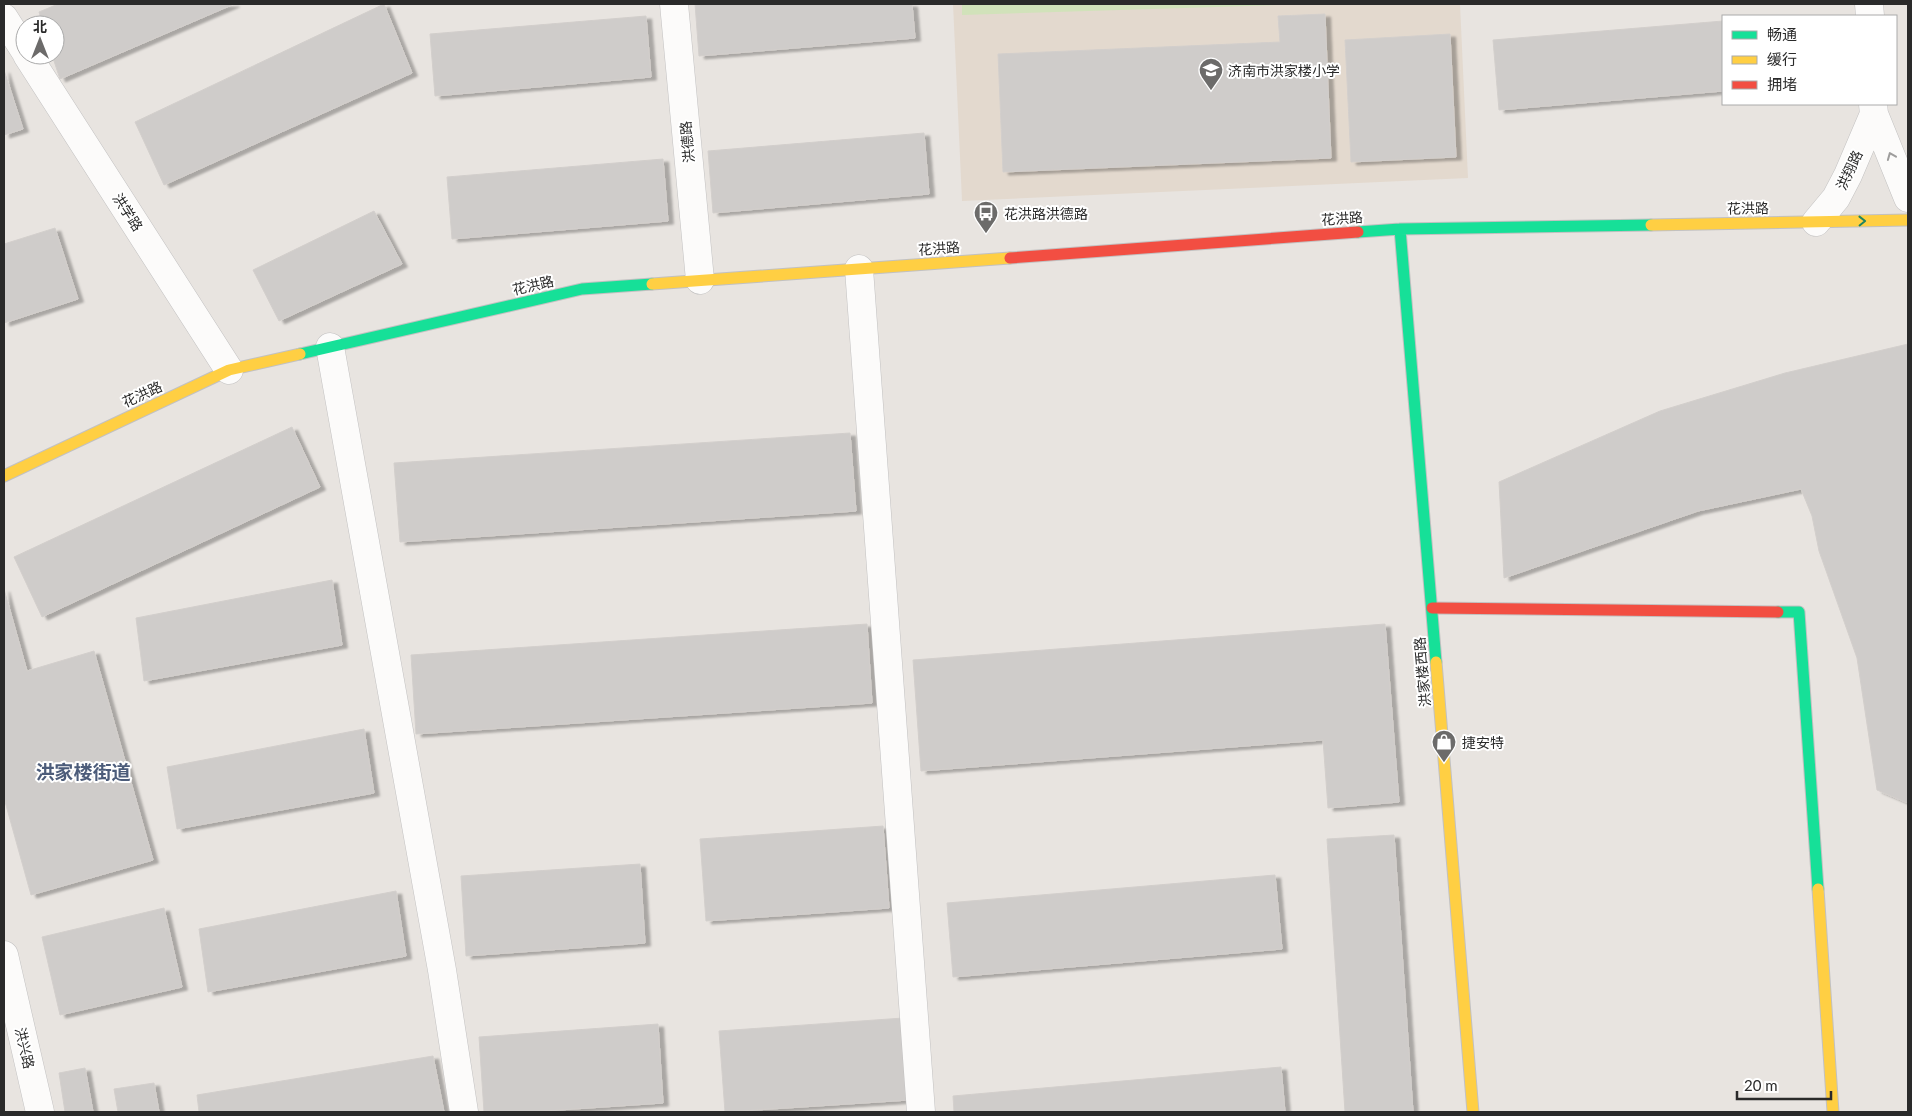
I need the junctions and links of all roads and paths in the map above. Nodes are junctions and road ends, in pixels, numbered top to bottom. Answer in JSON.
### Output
{"nodes":[{"id":1,"x":674,"y":4,"type":"edge"},
{"id":2,"x":4,"y":18,"type":"edge"},
{"id":3,"x":15,"y":35,"type":"edge"},
{"id":4,"x":33,"y":65,"type":"edge"},
{"id":5,"x":1873,"y":109,"type":"edge"},
{"id":6,"x":1908,"y":198,"type":"edge"},
{"id":7,"x":1908,"y":220,"type":"edge"},
{"id":8,"x":1816,"y":222,"type":"junction"},
{"id":9,"x":1400,"y":229,"type":"junction"},
{"id":10,"x":859,"y":269,"type":"junction"},
{"id":11,"x":700,"y":280,"type":"junction"},
{"id":12,"x":330,"y":347,"type":"junction"},
{"id":13,"x":230,"y":370,"type":"junction"},
{"id":14,"x":4,"y":476,"type":"edge"},
{"id":15,"x":1432,"y":608,"type":"junction"},
{"id":16,"x":4,"y":955,"type":"edge"},
{"id":17,"x":40,"y":1112,"type":"edge"},
{"id":18,"x":464,"y":1112,"type":"edge"},
{"id":19,"x":921,"y":1112,"type":"edge"},
{"id":20,"x":1473,"y":1112,"type":"edge"},
{"id":21,"x":1833,"y":1112,"type":"edge"}],
"edges":[{"from":1,"to":11,"type":"street","name":"洪德路"},
{"from":2,"to":3,"type":"street"},
{"from":4,"to":13,"type":"street","name":"洪学路"},
{"from":6,"to":5,"type":"street","name":"洪翔路","one_way":true},
{"from":5,"to":8,"type":"street","name":"洪翔路"},
{"from":8,"to":7,"type":"street","name":"花洪路","one_way":true},
{"from":8,"to":9,"type":"street","name":"花洪路"},
{"from":9,"to":10,"type":"street","name":"花洪路"},
{"from":9,"to":15,"type":"street","name":"洪家楼西路"},
{"from":10,"to":11,"type":"street","name":"花洪路"},
{"from":10,"to":19,"type":"street"},
{"from":11,"to":12,"type":"street","name":"花洪路"},
{"from":12,"to":13,"type":"street","name":"花洪路"},
{"from":12,"to":18,"type":"street"},
{"from":13,"to":14,"type":"street","name":"花洪路"},
{"from":15,"to":20,"type":"street","name":"洪家楼西路"},
{"from":15,"to":21,"type":"street"},
{"from":16,"to":17,"type":"street","name":"洪兴路"}]}
